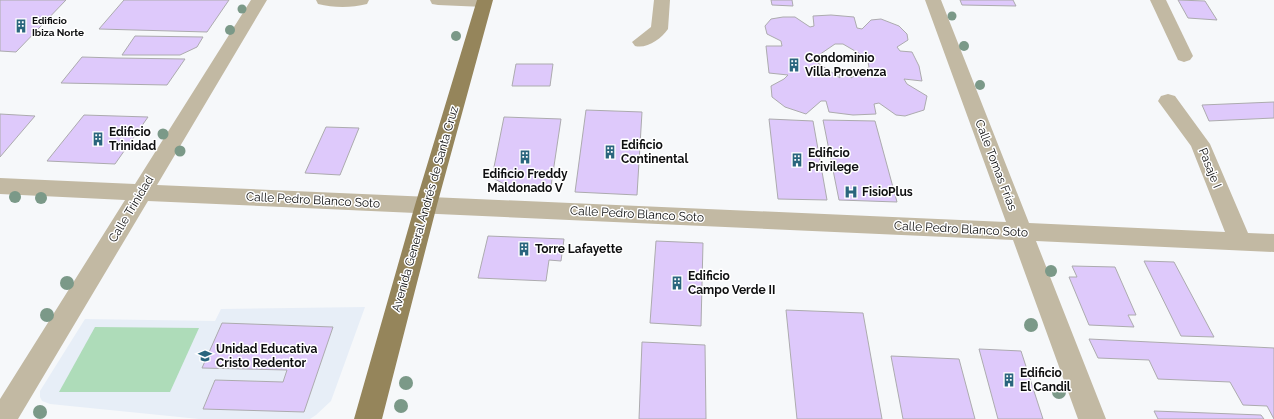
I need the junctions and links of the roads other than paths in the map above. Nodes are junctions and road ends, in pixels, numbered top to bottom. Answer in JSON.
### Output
{"nodes":[{"id":1,"x":259,"y":0,"type":"edge"},
{"id":2,"x":361,"y":0,"type":"edge"},
{"id":3,"x":438,"y":0,"type":"edge"},
{"id":4,"x":662,"y":0,"type":"edge"},
{"id":5,"x":933,"y":0,"type":"edge"},
{"id":6,"x":1158,"y":0,"type":"edge"},
{"id":7,"x":330,"y":1,"type":"edge"},
{"id":8,"x":484,"y":1,"type":"edge"},
{"id":9,"x":641,"y":42,"type":"dead end"},
{"id":10,"x":1184,"y":56,"type":"dead end"},
{"id":11,"x":1168,"y":101,"type":"dead end"},
{"id":12,"x":0,"y":186,"type":"edge"},
{"id":13,"x":141,"y":192,"type":"junction"},
{"id":14,"x":426,"y":205,"type":"junction"},
{"id":15,"x":1021,"y":231,"type":"junction"},
{"id":16,"x":1240,"y":241,"type":"junction"},
{"id":17,"x":1274,"y":243,"type":"edge"},
{"id":18,"x":3,"y":419,"type":"edge"},
{"id":19,"x":368,"y":419,"type":"edge"},
{"id":20,"x":1092,"y":419,"type":"edge"}],
"edges":[{"from":1,"to":13,"type":"street","name":"Calle Trinidad"},
{"from":2,"to":7,"type":"street"},
{"from":3,"to":8,"type":"street"},
{"from":4,"to":9,"type":"street"},
{"from":5,"to":15,"type":"street","name":"Calle Tomas Frías"},
{"from":6,"to":10,"type":"street"},
{"from":8,"to":14,"type":"main road","name":"Avenida General Andrés de Santa Cruz"},
{"from":11,"to":16,"type":"street","name":"Pasaje I"},
{"from":12,"to":13,"type":"street","name":"Calle Pedro Blanco Soto"},
{"from":13,"to":14,"type":"street","name":"Calle Pedro Blanco Soto"},
{"from":13,"to":18,"type":"street","name":"Calle Trinidad"},
{"from":14,"to":15,"type":"street","name":"Calle Pedro Blanco Soto"},
{"from":14,"to":19,"type":"main road","name":"Avenida General Andrés de Santa Cruz"},
{"from":15,"to":16,"type":"street","name":"Calle Pedro Blanco Soto"},
{"from":15,"to":20,"type":"street","name":"Calle Tomas Frías"},
{"from":16,"to":17,"type":"street","name":"Calle Pedro Blanco Soto"}]}
